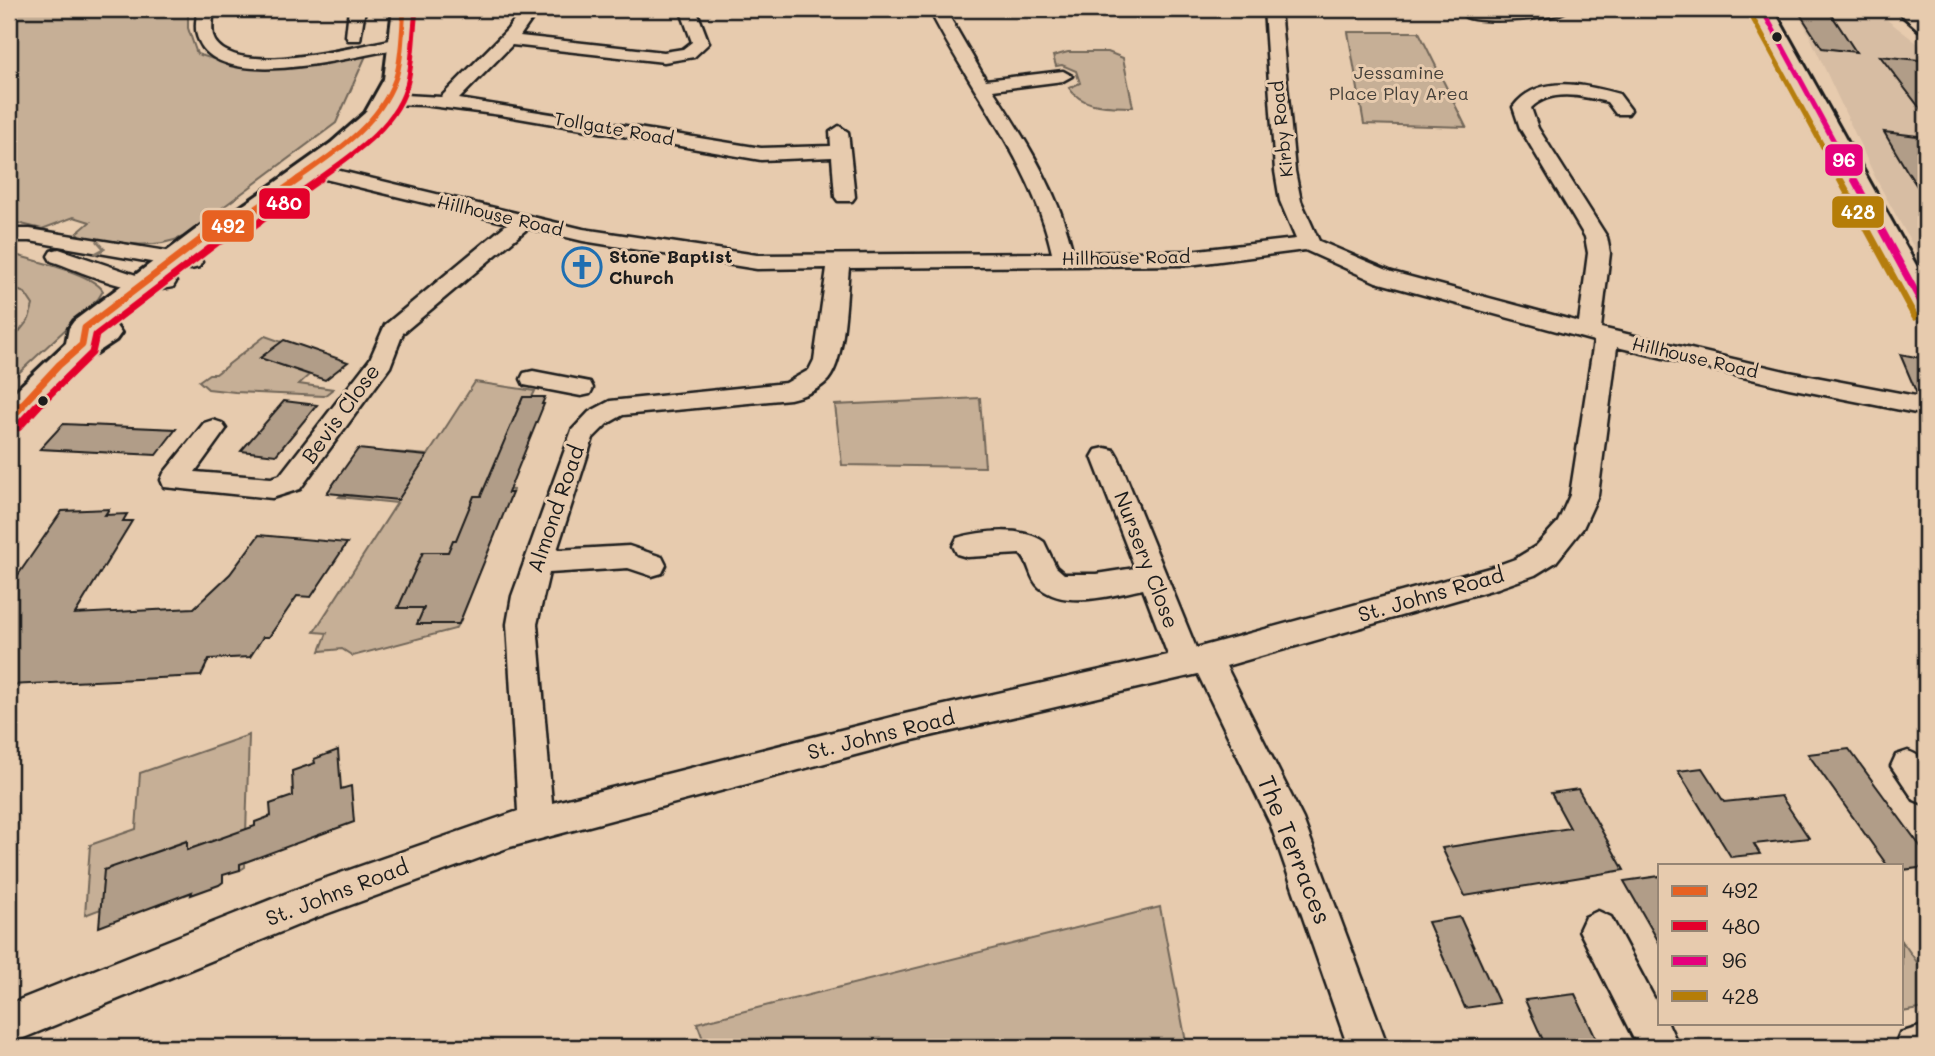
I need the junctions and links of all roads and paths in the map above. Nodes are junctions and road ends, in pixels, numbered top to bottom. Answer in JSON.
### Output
{"nodes":[{"id":1,"x":206,"y":9,"type":"edge"},
{"id":2,"x":357,"y":9,"type":"edge"},
{"id":3,"x":404,"y":9,"type":"edge"},
{"id":4,"x":531,"y":9,"type":"edge"},
{"id":5,"x":688,"y":9,"type":"edge"},
{"id":6,"x":937,"y":9,"type":"edge"},
{"id":7,"x":1272,"y":9,"type":"edge"},
{"id":8,"x":1466,"y":9,"type":"edge"},
{"id":9,"x":1561,"y":9,"type":"edge"},
{"id":10,"x":1762,"y":9,"type":"edge"},
{"id":11,"x":1906,"y":9,"type":"edge"},
{"id":12,"x":1926,"y":23,"type":"edge"},
{"id":13,"x":354,"y":36,"type":"dead end"},
{"id":14,"x":507,"y":39,"type":"junction"},
{"id":15,"x":401,"y":43,"type":"junction"},
{"id":16,"x":1063,"y":76,"type":"dead end"},
{"id":17,"x":982,"y":86,"type":"junction"},
{"id":18,"x":387,"y":99,"type":"junction"},
{"id":19,"x":446,"y":102,"type":"junction"},
{"id":20,"x":1622,"y":110,"type":"dead end"},
{"id":21,"x":312,"y":170,"type":"junction"},
{"id":22,"x":845,"y":197,"type":"dead end"},
{"id":23,"x":523,"y":222,"type":"junction"},
{"id":24,"x":9,"y":236,"type":"edge"},
{"id":25,"x":1309,"y":244,"type":"junction"},
{"id":26,"x":1064,"y":259,"type":"junction"},
{"id":27,"x":839,"y":262,"type":"junction"},
{"id":28,"x":167,"y":272,"type":"junction"},
{"id":29,"x":1926,"y":311,"type":"edge"},
{"id":30,"x":1597,"y":335,"type":"junction"},
{"id":31,"x":533,"y":379,"type":"dead end"},
{"id":32,"x":581,"y":388,"type":"dead end"},
{"id":33,"x":1926,"y":407,"type":"edge"},
{"id":34,"x":9,"y":419,"type":"edge"},
{"id":35,"x":213,"y":429,"type":"dead end"},
{"id":36,"x":1105,"y":457,"type":"dead end"},
{"id":37,"x":967,"y":546,"type":"dead end"},
{"id":38,"x":538,"y":562,"type":"junction"},
{"id":39,"x":652,"y":565,"type":"dead end"},
{"id":40,"x":1152,"y":576,"type":"junction"},
{"id":41,"x":1196,"y":661,"type":"junction"},
{"id":42,"x":536,"y":824,"type":"junction"},
{"id":43,"x":1598,"y":930,"type":"dead end"},
{"id":44,"x":9,"y":1024,"type":"edge"},
{"id":45,"x":1926,"y":1045,"type":"edge"},
{"id":46,"x":1368,"y":1047,"type":"edge"},
{"id":47,"x":1659,"y":1047,"type":"edge"},
{"id":48,"x":1914,"y":1047,"type":"edge"}],
"edges":[{"from":1,"to":15,"type":"street"},
{"from":2,"to":13,"type":"street"},
{"from":3,"to":15,"type":"main road"},
{"from":4,"to":14,"type":"street"},
{"from":5,"to":14,"type":"street"},
{"from":6,"to":17,"type":"street"},
{"from":7,"to":25,"type":"street","name":"Kirby Road"},
{"from":8,"to":9,"type":"street"},
{"from":10,"to":29,"type":"main road"},
{"from":11,"to":12,"type":"main road"},
{"from":14,"to":19,"type":"street"},
{"from":15,"to":18,"type":"main road"},
{"from":16,"to":17,"type":"street"},
{"from":17,"to":26,"type":"street"},
{"from":18,"to":19,"type":"street","name":"Tollgate Road"},
{"from":18,"to":21,"type":"main road"},
{"from":19,"to":22,"type":"street","name":"Tollgate Road"},
{"from":20,"to":30,"type":"street","name":"St. Johns Road"},
{"from":21,"to":23,"type":"street","name":"Hillhouse Road"},
{"from":21,"to":28,"type":"main road"},
{"from":23,"to":27,"type":"street","name":"Hillhouse Road"},
{"from":23,"to":35,"type":"street","name":"Bevis Close"},
{"from":24,"to":28,"type":"street","one_way":true},
{"from":24,"to":28,"type":"street"},
{"from":25,"to":26,"type":"street","name":"Hillhouse Road"},
{"from":25,"to":30,"type":"street","name":"Hillhouse Road"},
{"from":26,"to":27,"type":"street","name":"Hillhouse Road"},
{"from":27,"to":38,"type":"street","name":"Almond Road"},
{"from":28,"to":34,"type":"main road"},
{"from":30,"to":33,"type":"street","name":"Hillhouse Road"},
{"from":30,"to":41,"type":"street","name":"St. Johns Road"},
{"from":31,"to":32,"type":"street"},
{"from":36,"to":40,"type":"street","name":"Nursery Close"},
{"from":37,"to":40,"type":"street"},
{"from":38,"to":39,"type":"street"},
{"from":38,"to":42,"type":"street","name":"Almond Road"},
{"from":40,"to":41,"type":"street","name":"Nursery Close"},
{"from":41,"to":42,"type":"street","name":"St. Johns Road"},
{"from":41,"to":46,"type":"street","name":"The Terraces"},
{"from":42,"to":44,"type":"street","name":"St. Johns Road"},
{"from":43,"to":47,"type":"street"},
{"from":45,"to":48,"type":"street"}]}
